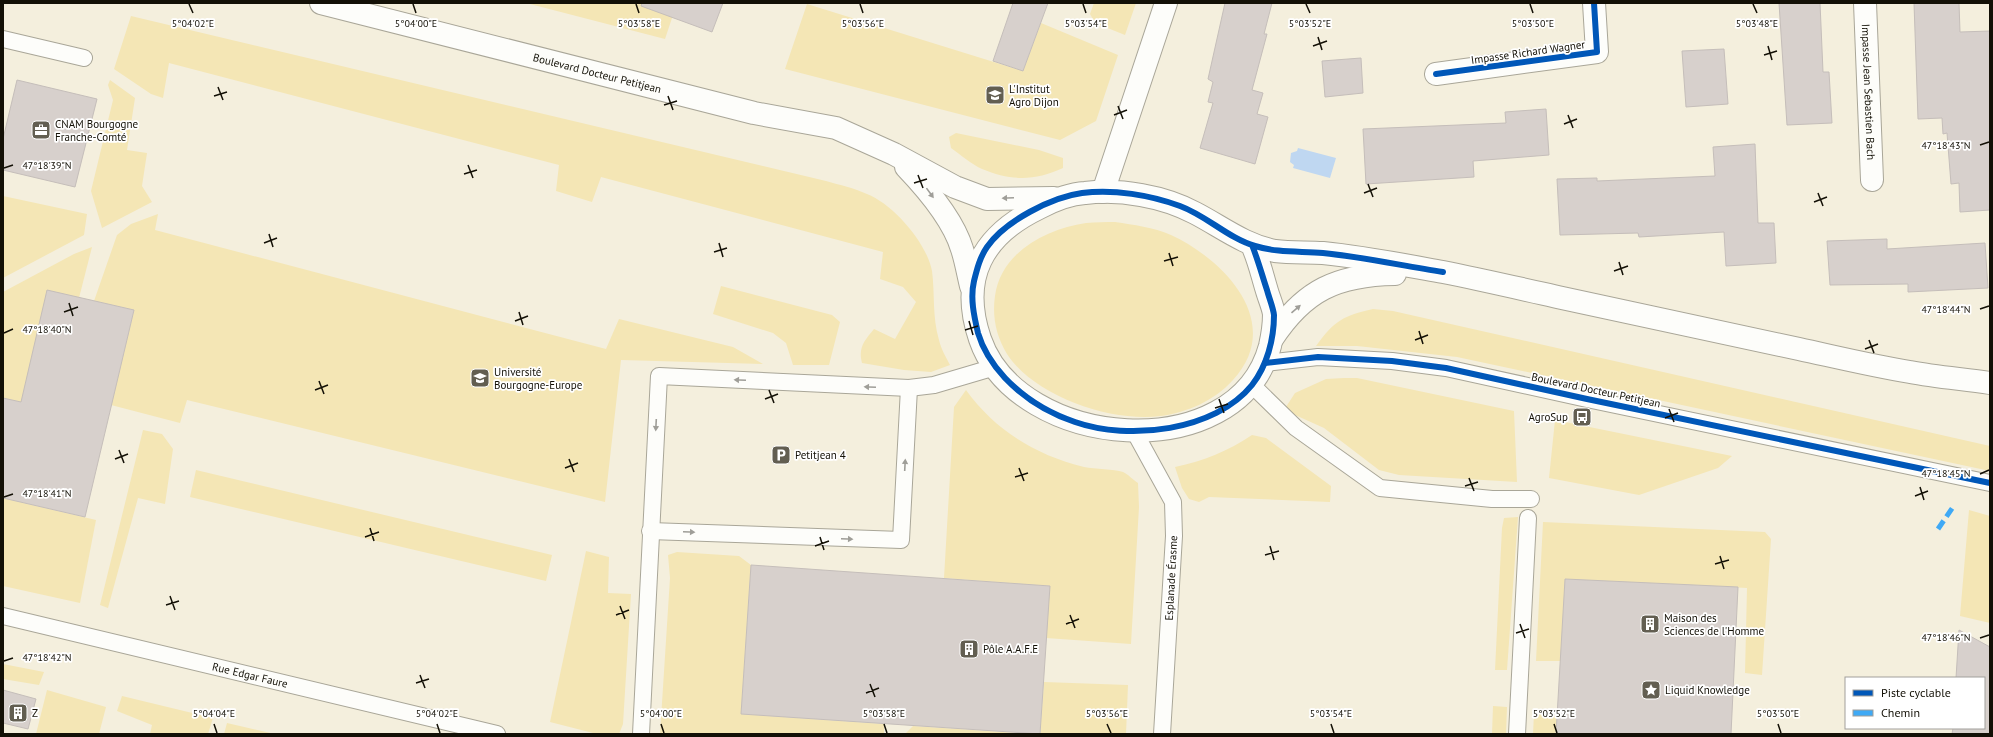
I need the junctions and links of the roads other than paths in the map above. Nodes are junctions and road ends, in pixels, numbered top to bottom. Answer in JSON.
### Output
{"nodes":[{"id":1,"x":321,"y":3,"type":"edge"},
{"id":2,"x":1166,"y":3,"type":"edge"},
{"id":3,"x":1594,"y":3,"type":"edge"},
{"id":4,"x":1865,"y":3,"type":"edge"},
{"id":5,"x":3,"y":39,"type":"edge"},
{"id":6,"x":84,"y":58,"type":"dead end"},
{"id":7,"x":1436,"y":74,"type":"dead end"},
{"id":8,"x":894,"y":154,"type":"junction"},
{"id":9,"x":1872,"y":180,"type":"dead end"},
{"id":10,"x":1103,"y":192,"type":"junction"},
{"id":11,"x":1061,"y":197,"type":"junction"},
{"id":12,"x":1252,"y":245,"type":"junction"},
{"id":13,"x":1443,"y":272,"type":"junction"},
{"id":14,"x":972,"y":291,"type":"junction"},
{"id":15,"x":1272,"y":339,"type":"junction"},
{"id":16,"x":1265,"y":363,"type":"junction"},
{"id":17,"x":995,"y":367,"type":"junction"},
{"id":18,"x":1910,"y":372,"type":"junction"},
{"id":19,"x":1990,"y":383,"type":"edge"},
{"id":20,"x":1252,"y":385,"type":"junction"},
{"id":21,"x":909,"y":388,"type":"junction"},
{"id":22,"x":1990,"y":397,"type":"edge"},
{"id":23,"x":1134,"y":431,"type":"junction"},
{"id":24,"x":1990,"y":483,"type":"edge"},
{"id":25,"x":1531,"y":499,"type":"dead end"},
{"id":26,"x":1528,"y":518,"type":"dead end"},
{"id":27,"x":650,"y":531,"type":"junction"},
{"id":28,"x":3,"y":616,"type":"edge"},
{"id":29,"x":497,"y":734,"type":"edge"},
{"id":30,"x":641,"y":734,"type":"edge"},
{"id":31,"x":1162,"y":734,"type":"edge"},
{"id":32,"x":1517,"y":734,"type":"edge"}],
"edges":[{"from":1,"to":8,"type":"main road","name":"Boulevard Docteur Petitjean"},
{"from":2,"to":10,"type":"main road"},
{"from":3,"to":7,"type":"main road","name":"Impasse Richard Wagner"},
{"from":4,"to":9,"type":"main road","name":"Impasse Jean Sebastien Bach"},
{"from":5,"to":6,"type":"lane"},
{"from":11,"to":8,"type":"main road","name":"Boulevard Docteur Petitjean","one_way":true},
{"from":8,"to":14,"type":"main road","name":"Boulevard Docteur Petitjean","one_way":true},
{"from":10,"to":11,"type":"main road"},
{"from":10,"to":12,"type":"main road"},
{"from":11,"to":14,"type":"main road"},
{"from":12,"to":13,"type":"main road"},
{"from":12,"to":15,"type":"main road"},
{"from":15,"to":13,"type":"main road","one_way":true},
{"from":13,"to":18,"type":"main road"},
{"from":14,"to":17,"type":"main road"},
{"from":15,"to":16,"type":"main road"},
{"from":16,"to":20,"type":"main road"},
{"from":16,"to":24,"type":"lane","name":"Boulevard Docteur Petitjean"},
{"from":17,"to":21,"type":"lane"},
{"from":17,"to":23,"type":"main road"},
{"from":18,"to":19,"type":"main road"},
{"from":18,"to":22,"type":"main road"},
{"from":20,"to":23,"type":"main road"},
{"from":20,"to":25,"type":"lane"},
{"from":27,"to":21,"type":"lane","one_way":true},
{"from":21,"to":27,"type":"lane","one_way":true},
{"from":23,"to":31,"type":"lane","name":"Esplanade Érasme"},
{"from":26,"to":32,"type":"lane"},
{"from":27,"to":30,"type":"lane"},
{"from":28,"to":29,"type":"lane","name":"Rue Edgar Faure"}]}
